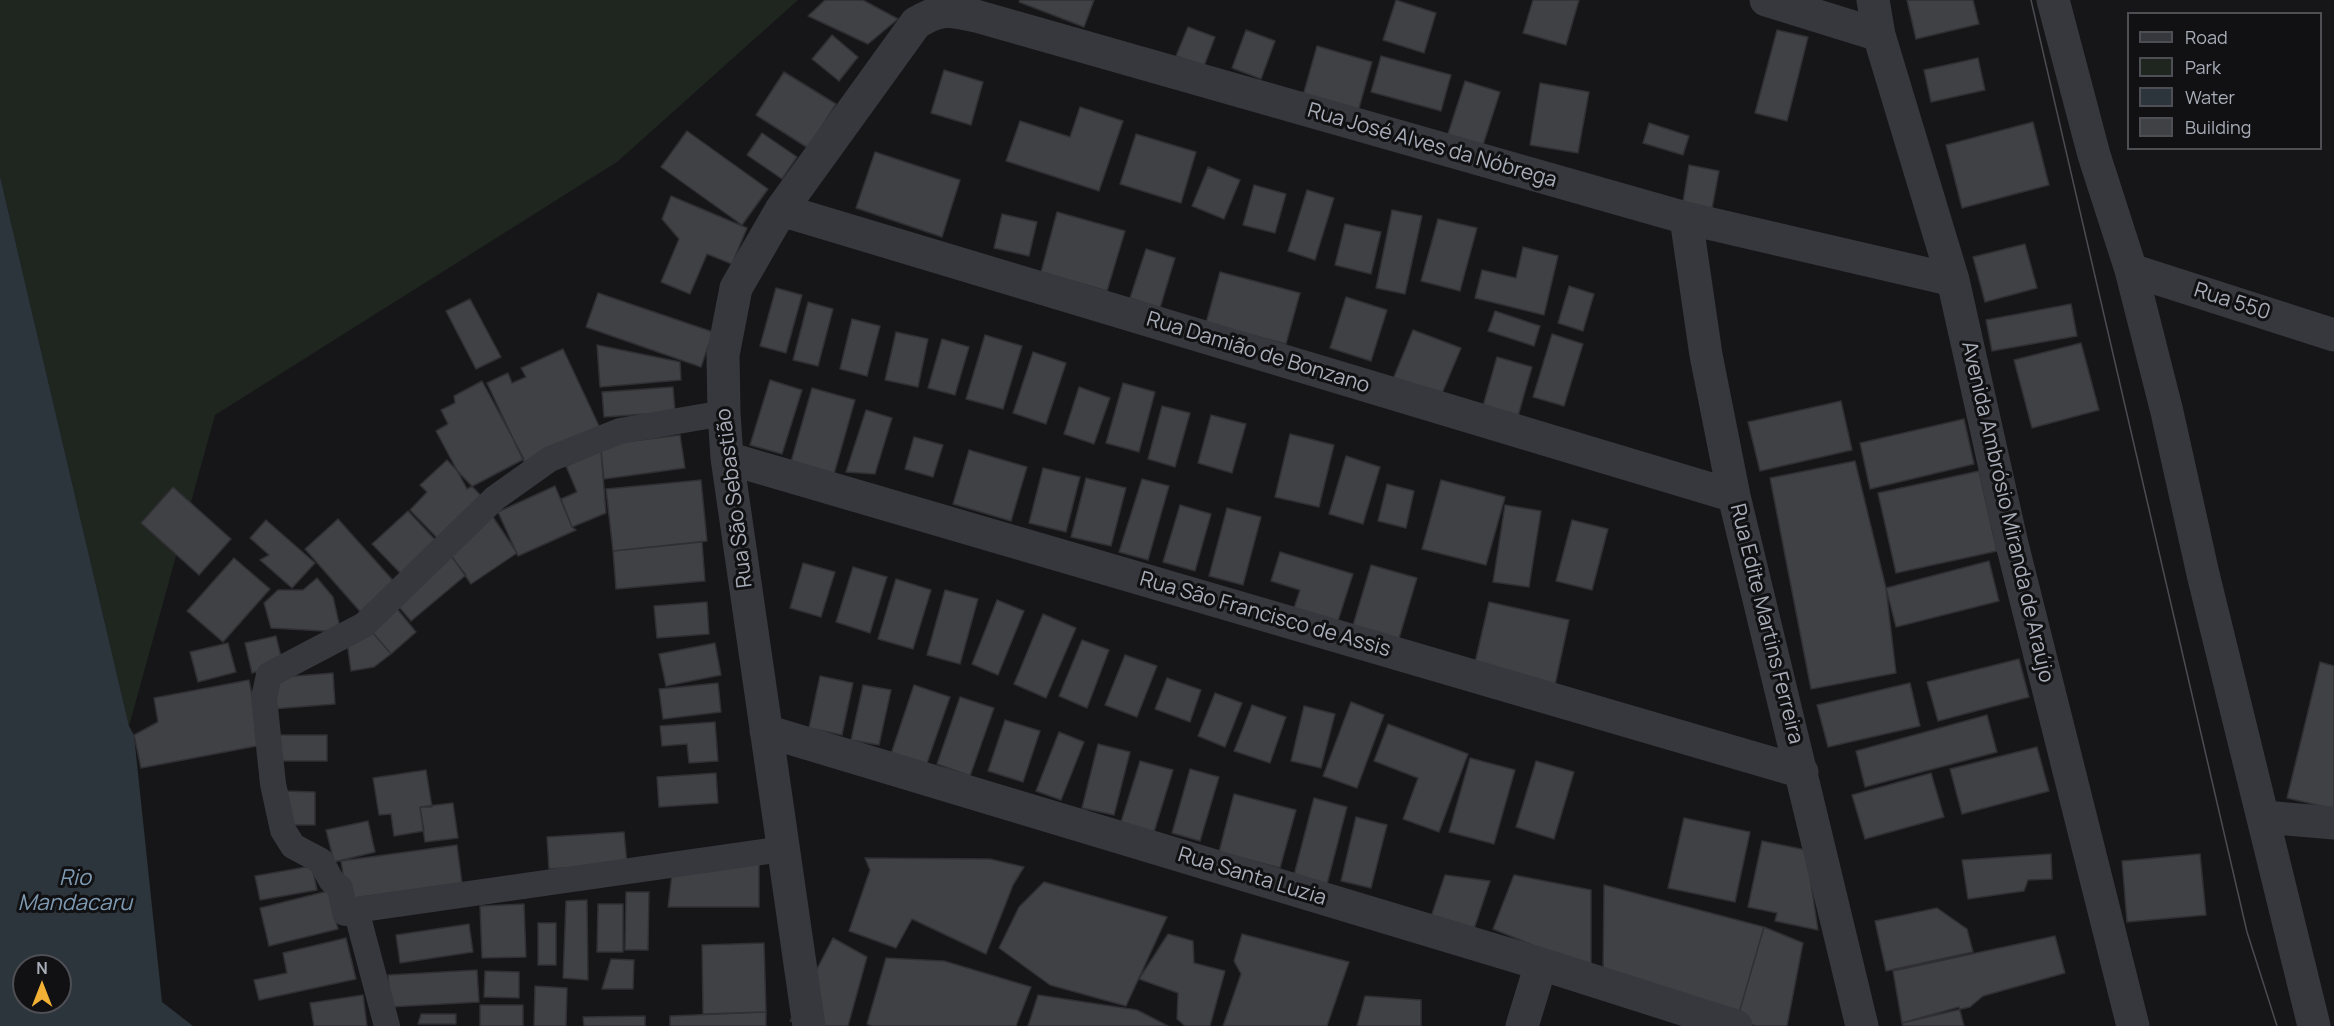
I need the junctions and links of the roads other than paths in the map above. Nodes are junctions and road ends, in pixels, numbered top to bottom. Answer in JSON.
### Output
{"nodes":[{"id":1,"x":1766,"y":0,"type":"edge"},
{"id":2,"x":1873,"y":0,"type":"edge"},
{"id":3,"x":2053,"y":0,"type":"edge"},
{"id":4,"x":916,"y":23,"type":"joint"},
{"id":5,"x":1879,"y":34,"type":"junction"},
{"id":6,"x":781,"y":210,"type":"junction"},
{"id":7,"x":1686,"y":218,"type":"junction"},
{"id":8,"x":2131,"y":270,"type":"junction"},
{"id":9,"x":1953,"y":280,"type":"junction"},
{"id":10,"x":2334,"y":335,"type":"edge"},
{"id":11,"x":724,"y":413,"type":"junction"},
{"id":12,"x":727,"y":458,"type":"junction"},
{"id":13,"x":1734,"y":496,"type":"junction"},
{"id":14,"x":766,"y":731,"type":"junction"},
{"id":15,"x":1802,"y":772,"type":"junction"},
{"id":16,"x":2264,"y":817,"type":"junction"},
{"id":17,"x":2334,"y":823,"type":"edge"},
{"id":18,"x":783,"y":849,"type":"junction"},
{"id":19,"x":356,"y":910,"type":"junction"},
{"id":20,"x":1542,"y":964,"type":"junction"},
{"id":21,"x":387,"y":1026,"type":"edge"},
{"id":22,"x":809,"y":1026,"type":"edge"},
{"id":23,"x":1522,"y":1026,"type":"edge"},
{"id":24,"x":1737,"y":1026,"type":"edge"},
{"id":25,"x":1862,"y":1026,"type":"edge"},
{"id":26,"x":2133,"y":1026,"type":"edge"},
{"id":27,"x":2314,"y":1026,"type":"edge"}],
"edges":[{"from":1,"to":5,"type":"street"},
{"from":2,"to":5,"type":"street","name":"Avenida Ambrósio Miranda de Araújo"},
{"from":3,"to":8,"type":"street"},
{"from":4,"to":6,"type":"street","name":"Rua São Sebastião"},
{"from":4,"to":7,"type":"street","name":"Rua José Alves da Nóbrega"},
{"from":5,"to":9,"type":"street","name":"Avenida Ambrósio Miranda de Araújo"},
{"from":6,"to":11,"type":"street","name":"Rua São Sebastião"},
{"from":6,"to":13,"type":"street","name":"Rua Damião de Bonzano"},
{"from":7,"to":9,"type":"street","name":"Rua José Alves da Nóbrega"},
{"from":7,"to":13,"type":"street","name":"Rua Edite Martins Ferreira"},
{"from":8,"to":10,"type":"street","name":"Rua 550"},
{"from":8,"to":16,"type":"street"},
{"from":9,"to":26,"type":"street","name":"Avenida Ambrósio Miranda de Araújo"},
{"from":11,"to":12,"type":"street","name":"Rua São Sebastião"},
{"from":11,"to":19,"type":"lane"},
{"from":12,"to":14,"type":"street","name":"Rua São Sebastião"},
{"from":12,"to":15,"type":"street","name":"Rua São Francisco de Assis"},
{"from":13,"to":15,"type":"street","name":"Rua Edite Martins Ferreira"},
{"from":14,"to":18,"type":"street","name":"Rua São Sebastião"},
{"from":14,"to":20,"type":"street","name":"Rua Santa Luzia"},
{"from":15,"to":25,"type":"street","name":"Rua Edite Martins Ferreira"},
{"from":16,"to":17,"type":"street"},
{"from":16,"to":27,"type":"street"},
{"from":18,"to":19,"type":"lane"},
{"from":18,"to":22,"type":"street","name":"Rua São Sebastião"},
{"from":19,"to":21,"type":"lane"},
{"from":20,"to":23,"type":"street"},
{"from":20,"to":24,"type":"street","name":"Rua Santa Luzia"}]}
